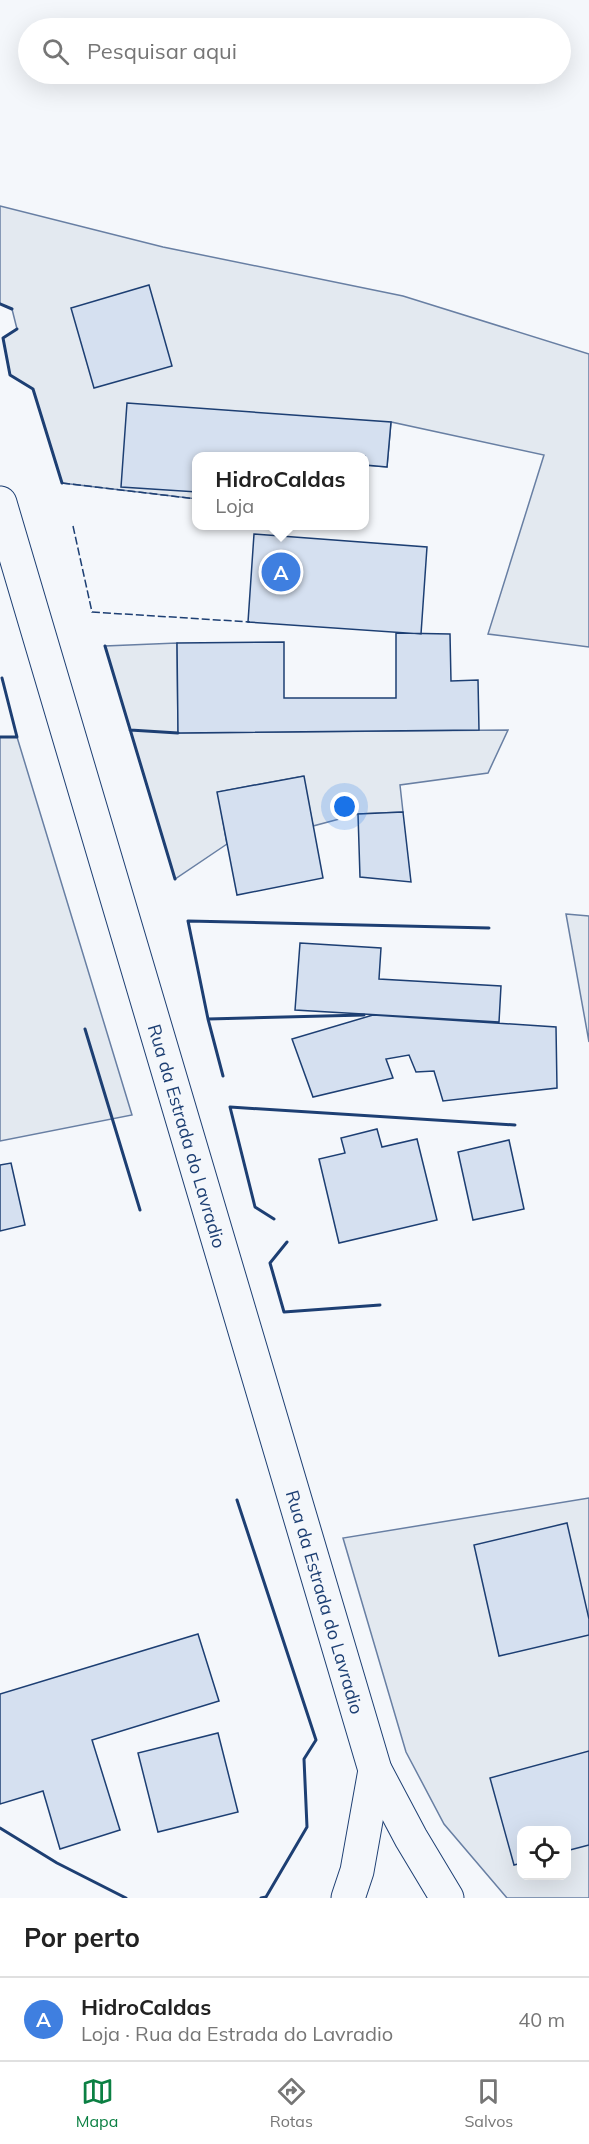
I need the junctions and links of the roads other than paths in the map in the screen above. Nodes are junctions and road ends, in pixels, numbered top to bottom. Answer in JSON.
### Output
{"nodes":[{"id":1,"x":0,"y":503,"type":"edge"},
{"id":2,"x":375,"y":1770,"type":"junction"},
{"id":3,"x":348,"y":1898,"type":"edge"},
{"id":4,"x":447,"y":1898,"type":"edge"}],
"edges":[{"from":1,"to":2,"type":"main road","name":"Rua da Estrada do Lavradio"},
{"from":2,"to":3,"type":"main road"},
{"from":2,"to":4,"type":"main road","name":"Rua da Estrada do Lavradio"}]}
